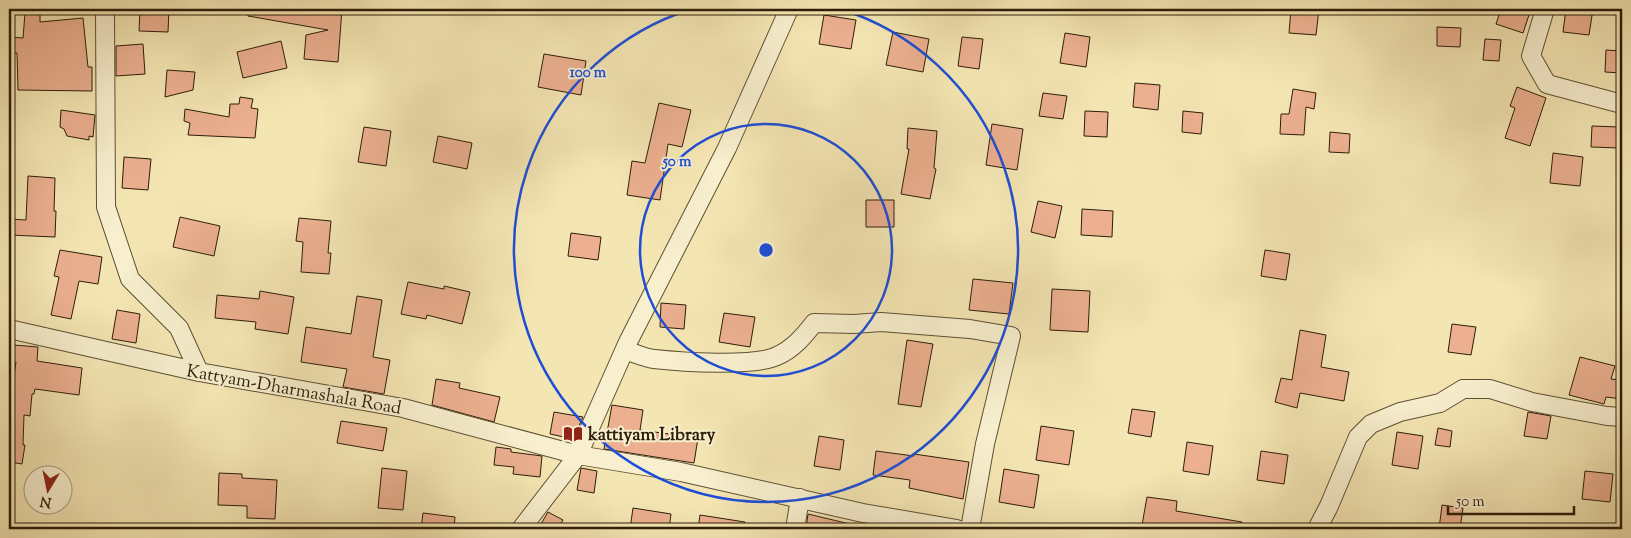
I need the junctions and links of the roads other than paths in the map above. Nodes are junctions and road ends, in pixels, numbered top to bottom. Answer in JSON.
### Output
{"nodes":[{"id":1,"x":105,"y":9,"type":"edge"},
{"id":2,"x":1545,"y":9,"type":"edge"},
{"id":3,"x":782,"y":12,"type":"edge"},
{"id":4,"x":1622,"y":104,"type":"edge"},
{"id":5,"x":9,"y":329,"type":"edge"},
{"id":6,"x":625,"y":350,"type":"junction"},
{"id":7,"x":199,"y":372,"type":"junction"},
{"id":8,"x":1622,"y":417,"type":"edge"},
{"id":9,"x":578,"y":455,"type":"junction"},
{"id":10,"x":800,"y":498,"type":"junction"},
{"id":11,"x":521,"y":529,"type":"edge"},
{"id":12,"x":795,"y":529,"type":"edge"},
{"id":13,"x":957,"y":529,"type":"edge"},
{"id":14,"x":970,"y":529,"type":"edge"},
{"id":15,"x":1317,"y":529,"type":"edge"}],
"edges":[{"from":1,"to":7,"type":"street"},
{"from":2,"to":4,"type":"street"},
{"from":3,"to":6,"type":"street"},
{"from":5,"to":7,"type":"street","name":"Kattyam-Dharmashala Road"},
{"from":6,"to":9,"type":"street"},
{"from":6,"to":14,"type":"street"},
{"from":7,"to":9,"type":"street","name":"Kattyam-Dharmashala Road"},
{"from":8,"to":15,"type":"street"},
{"from":9,"to":10,"type":"street","name":"Kattyam-Dharmashala Road"},
{"from":9,"to":11,"type":"street"},
{"from":10,"to":12,"type":"street"},
{"from":10,"to":13,"type":"street","name":"Kattyam-Dharmashala Road"}]}
